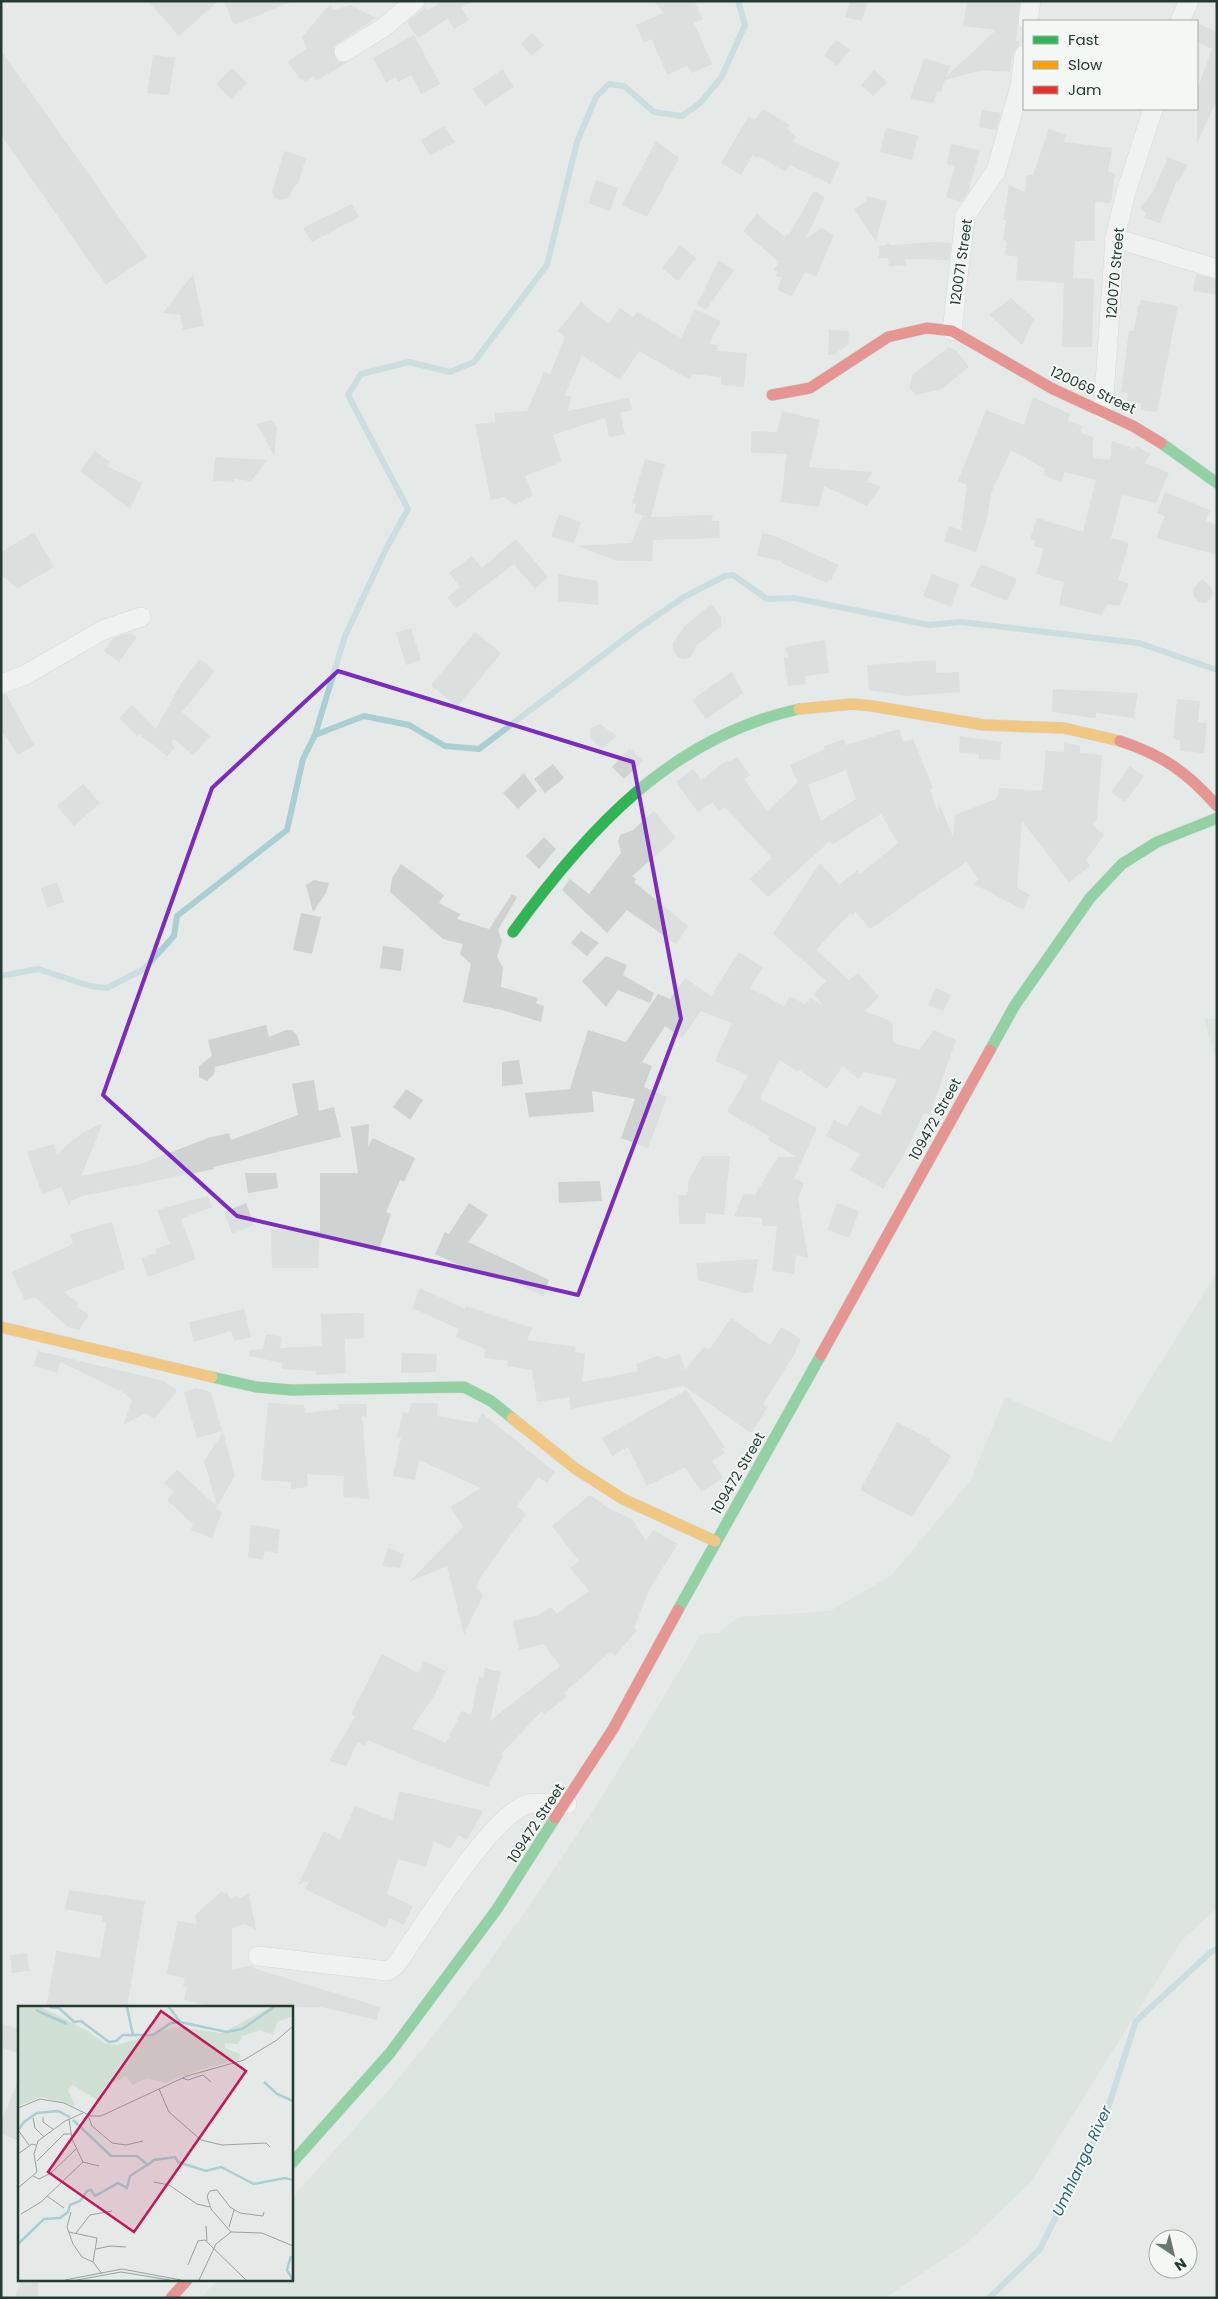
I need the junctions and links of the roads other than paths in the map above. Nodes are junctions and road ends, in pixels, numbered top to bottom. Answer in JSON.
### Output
{"nodes":[{"id":1,"x":415,"y":1,"type":"edge"},
{"id":2,"x":1031,"y":1,"type":"edge"},
{"id":3,"x":1188,"y":1,"type":"edge"},
{"id":4,"x":1028,"y":20,"type":"edge"},
{"id":5,"x":1180,"y":20,"type":"edge"},
{"id":6,"x":344,"y":52,"type":"dead end"},
{"id":7,"x":1023,"y":63,"type":"edge"},
{"id":8,"x":1153,"y":110,"type":"edge"},
{"id":9,"x":1116,"y":238,"type":"junction"},
{"id":10,"x":1217,"y":269,"type":"edge"},
{"id":11,"x":952,"y":331,"type":"junction"},
{"id":12,"x":772,"y":395,"type":"dead end"},
{"id":13,"x":1103,"y":411,"type":"junction"},
{"id":14,"x":1217,"y":484,"type":"edge"},
{"id":15,"x":141,"y":617,"type":"dead end"},
{"id":16,"x":1,"y":684,"type":"edge"},
{"id":17,"x":1217,"y":806,"type":"edge"},
{"id":18,"x":1217,"y":818,"type":"edge"},
{"id":19,"x":513,"y":932,"type":"dead end"},
{"id":20,"x":1,"y":1327,"type":"edge"},
{"id":21,"x":715,"y":1541,"type":"junction"},
{"id":22,"x":567,"y":1804,"type":"junction"},
{"id":23,"x":258,"y":1956,"type":"dead end"},
{"id":24,"x":292,"y":2163,"type":"edge"},
{"id":25,"x":185,"y":2282,"type":"edge"},
{"id":26,"x":171,"y":2298,"type":"edge"}],
"edges":[{"from":1,"to":6,"type":"street"},
{"from":2,"to":4,"type":"street"},
{"from":3,"to":5,"type":"street"},
{"from":7,"to":11,"type":"street","name":"120071 Street"},
{"from":8,"to":9,"type":"street","name":"120070 Street"},
{"from":9,"to":10,"type":"street"},
{"from":9,"to":13,"type":"street","name":"120070 Street"},
{"from":11,"to":12,"type":"street"},
{"from":11,"to":13,"type":"street","name":"120069 Street"},
{"from":13,"to":14,"type":"street","name":"120069 Street"},
{"from":15,"to":16,"type":"street"},
{"from":17,"to":19,"type":"street"},
{"from":18,"to":21,"type":"street","name":"109472 Street"},
{"from":20,"to":21,"type":"street"},
{"from":21,"to":22,"type":"street","name":"109472 Street"},
{"from":22,"to":23,"type":"street"},
{"from":22,"to":24,"type":"street","name":"109472 Street"},
{"from":25,"to":26,"type":"street"}]}
